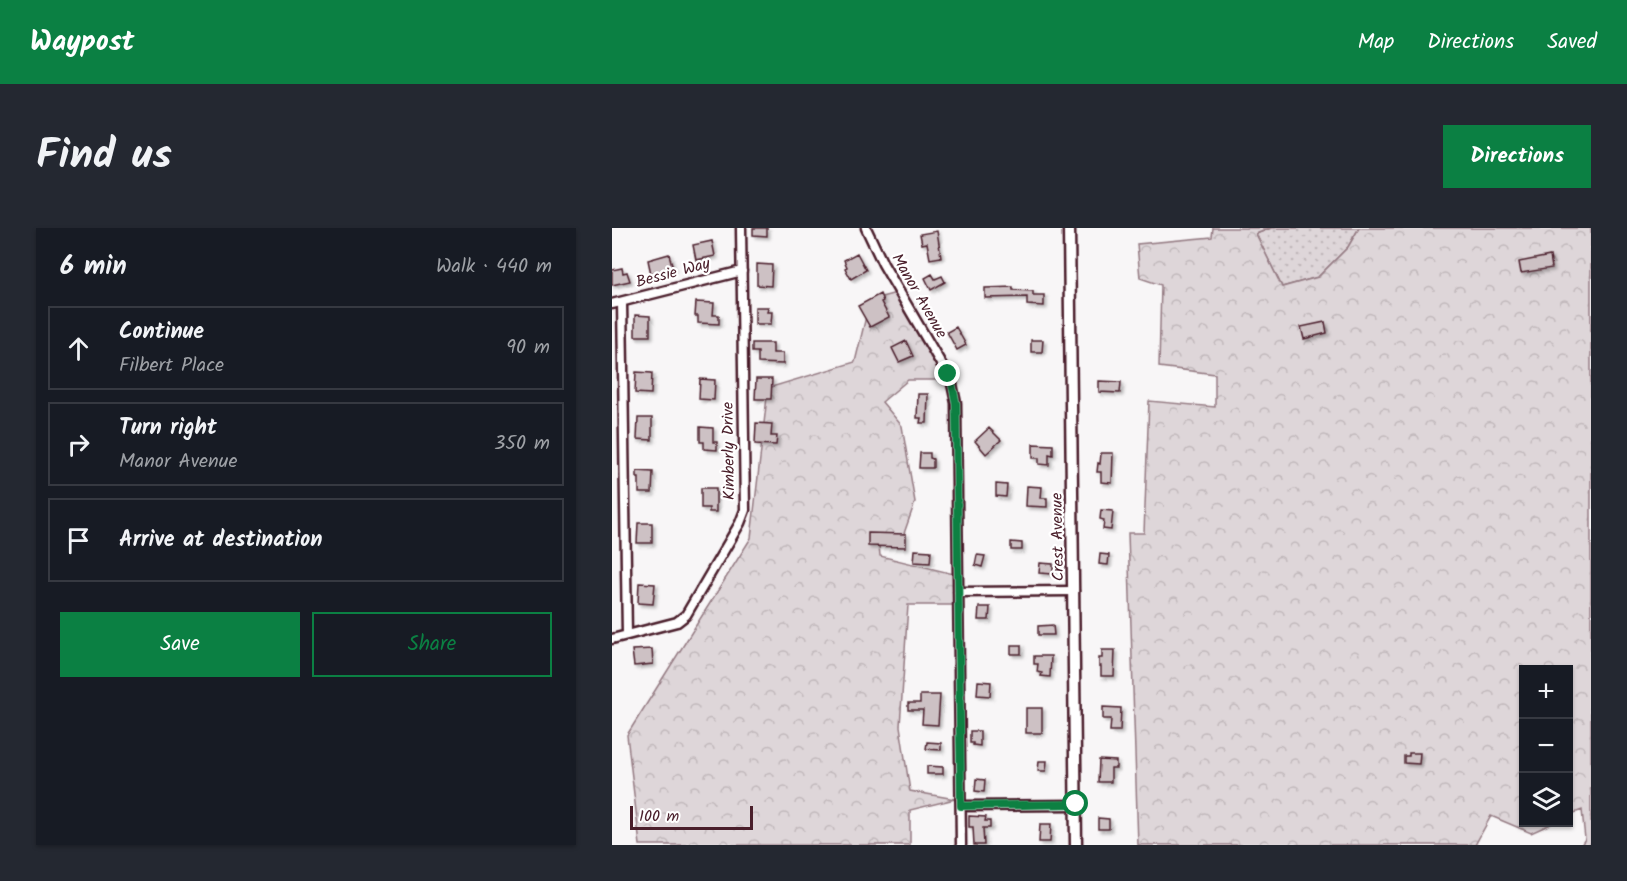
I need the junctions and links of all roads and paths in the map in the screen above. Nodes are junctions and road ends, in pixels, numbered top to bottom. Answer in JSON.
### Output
{"nodes":[{"id":1,"x":741,"y":228,"type":"edge"},
{"id":2,"x":866,"y":228,"type":"edge"},
{"id":3,"x":1069,"y":228,"type":"edge"},
{"id":4,"x":742,"y":271,"type":"junction"},
{"id":5,"x":622,"y":302,"type":"junction"},
{"id":6,"x":612,"y":304,"type":"edge"},
{"id":7,"x":1074,"y":591,"type":"junction"},
{"id":8,"x":958,"y":592,"type":"junction"},
{"id":9,"x":627,"y":635,"type":"junction"},
{"id":10,"x":612,"y":639,"type":"edge"},
{"id":11,"x":1076,"y":804,"type":"junction"},
{"id":12,"x":961,"y":806,"type":"junction"},
{"id":13,"x":961,"y":845,"type":"edge"},
{"id":14,"x":1076,"y":845,"type":"edge"}],
"edges":[{"from":1,"to":4,"type":"street","name":"Kimberly Drive"},
{"from":2,"to":8,"type":"street","name":"Manor Avenue"},
{"from":3,"to":7,"type":"street","name":"Crest Avenue"},
{"from":4,"to":5,"type":"street","name":"Bessie Way"},
{"from":4,"to":9,"type":"street","name":"Kimberly Drive"},
{"from":5,"to":6,"type":"street","name":"Bessie Way"},
{"from":5,"to":9,"type":"street"},
{"from":7,"to":8,"type":"street"},
{"from":7,"to":11,"type":"street","name":"Crest Avenue"},
{"from":8,"to":12,"type":"street","name":"Manor Avenue"},
{"from":9,"to":10,"type":"street","name":"Kimberly Drive"},
{"from":11,"to":12,"type":"street"},
{"from":11,"to":14,"type":"street","name":"Crest Avenue"},
{"from":12,"to":13,"type":"street","name":"Manor Avenue"}]}
